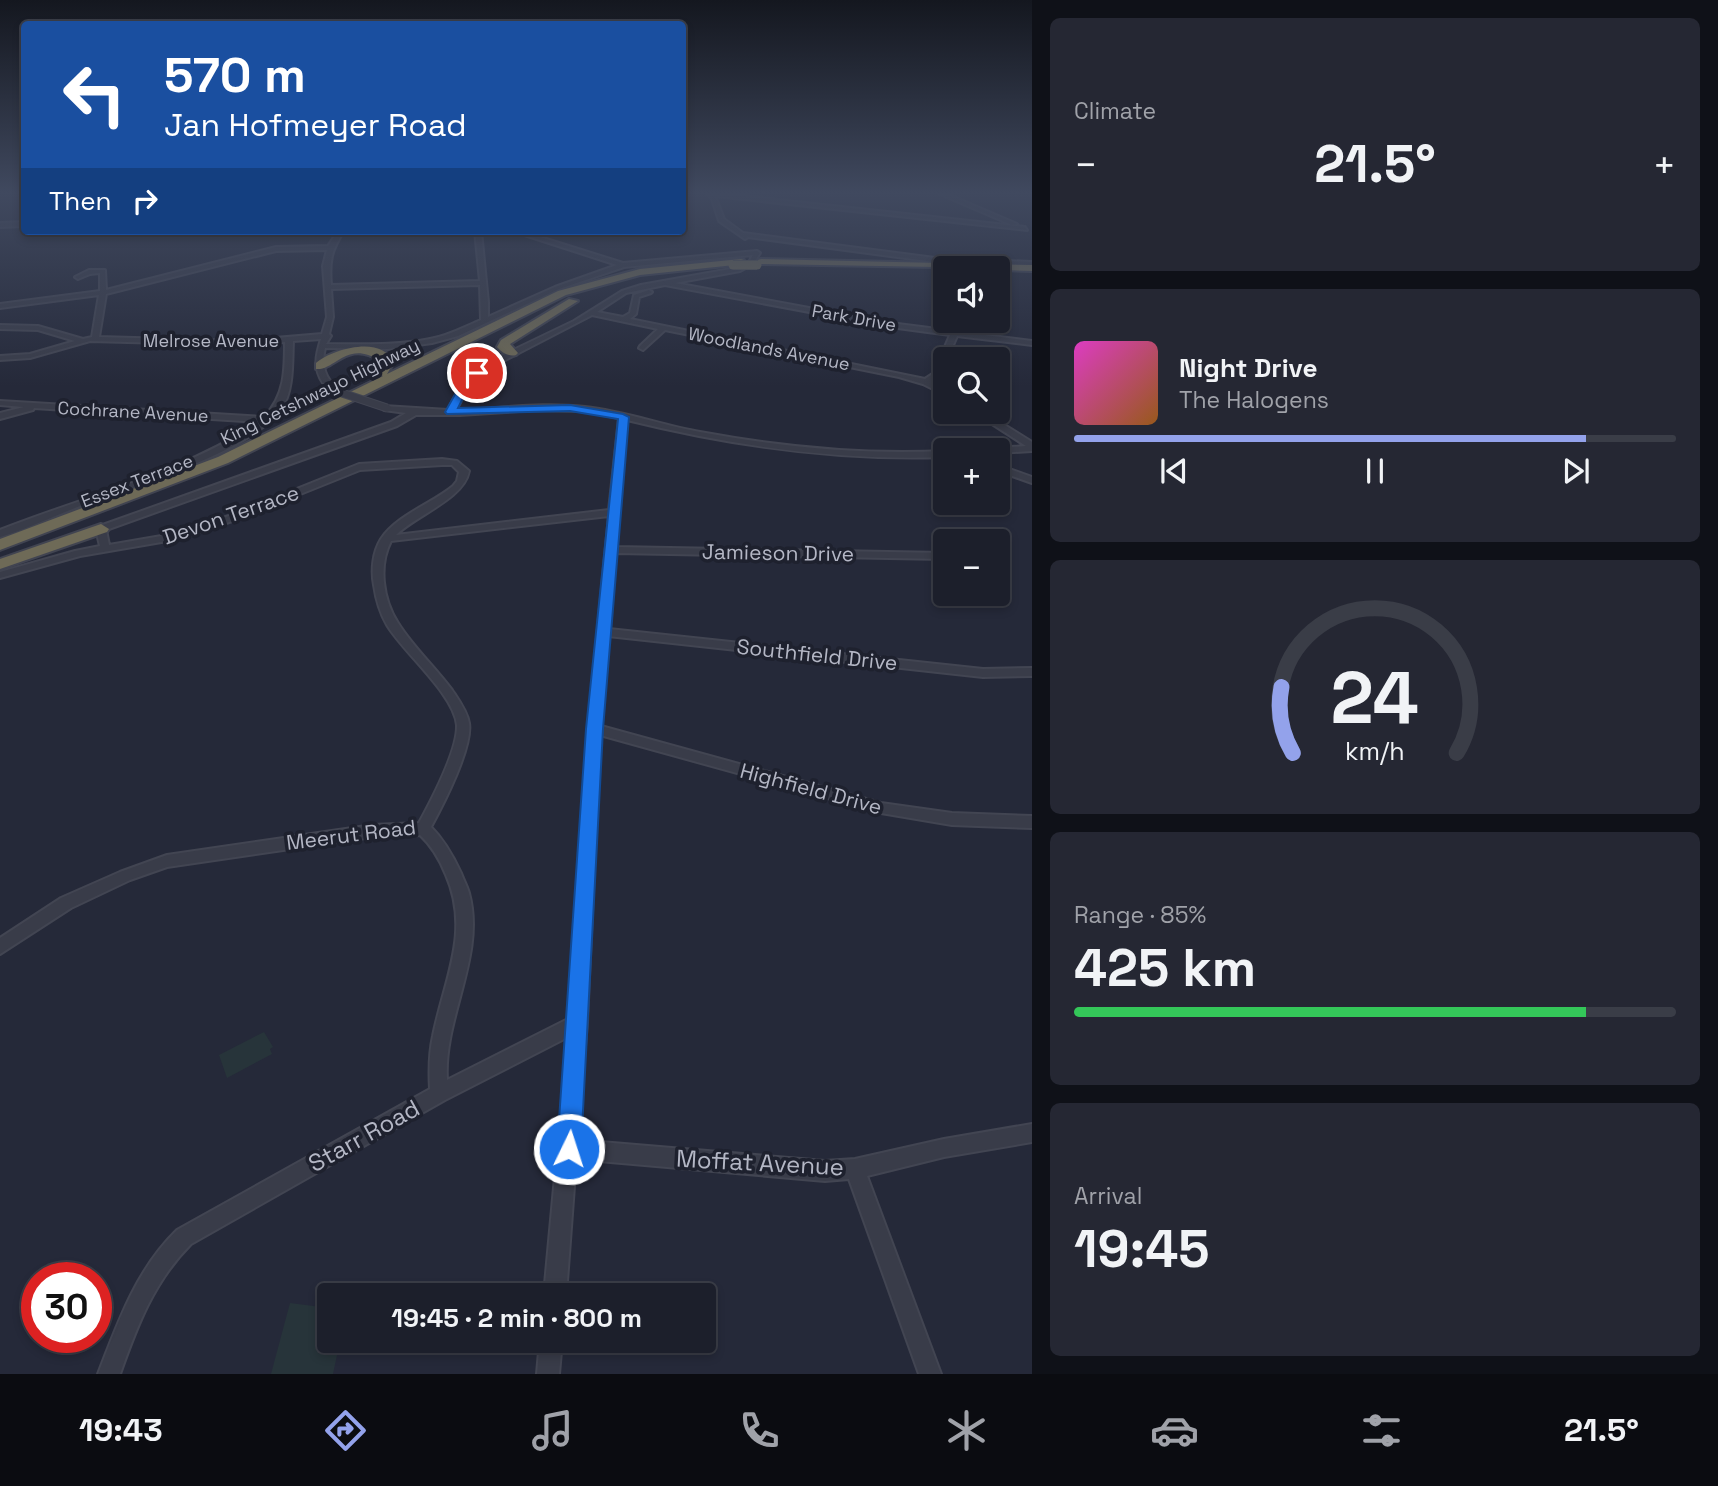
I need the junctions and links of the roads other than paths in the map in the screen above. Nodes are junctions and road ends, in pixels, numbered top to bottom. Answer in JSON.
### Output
{"nodes":[{"id":1,"x":238,"y":258,"type":"edge"},
{"id":2,"x":328,"y":258,"type":"edge"},
{"id":3,"x":481,"y":258,"type":"edge"},
{"id":4,"x":601,"y":258,"type":"edge"},
{"id":5,"x":850,"y":258,"type":"edge"},
{"id":6,"x":925,"y":258,"type":"edge"},
{"id":7,"x":758,"y":260,"type":"junction"},
{"id":8,"x":813,"y":262,"type":"junction"},
{"id":9,"x":731,"y":264,"type":"junction"},
{"id":10,"x":623,"y":265,"type":"junction"},
{"id":11,"x":662,"y":268,"type":"junction"},
{"id":12,"x":1032,"y":269,"type":"edge"},
{"id":13,"x":933,"y":270,"type":"edge"},
{"id":14,"x":1010,"y":271,"type":"edge"},
{"id":15,"x":78,"y":277,"type":"dead end"},
{"id":16,"x":483,"y":283,"type":"junction"},
{"id":17,"x":678,"y":283,"type":"junction"},
{"id":18,"x":329,"y":287,"type":"junction"},
{"id":19,"x":653,"y":291,"type":"dead end"},
{"id":20,"x":103,"y":293,"type":"junction"},
{"id":21,"x":546,"y":293,"type":"junction"},
{"id":22,"x":0,"y":306,"type":"edge"},
{"id":23,"x":590,"y":313,"type":"junction"},
{"id":24,"x":484,"y":319,"type":"junction"},
{"id":25,"x":624,"y":320,"type":"junction"},
{"id":26,"x":0,"y":327,"type":"edge"},
{"id":27,"x":663,"y":328,"type":"junction"},
{"id":28,"x":455,"y":334,"type":"junction"},
{"id":29,"x":954,"y":334,"type":"junction"},
{"id":30,"x":327,"y":337,"type":"junction"},
{"id":31,"x":95,"y":339,"type":"junction"},
{"id":32,"x":81,"y":340,"type":"junction"},
{"id":33,"x":289,"y":340,"type":"junction"},
{"id":34,"x":1032,"y":343,"type":"edge"},
{"id":35,"x":322,"y":348,"type":"junction"},
{"id":36,"x":643,"y":348,"type":"dead end"},
{"id":37,"x":352,"y":351,"type":"junction"},
{"id":38,"x":512,"y":353,"type":"junction"},
{"id":39,"x":0,"y":358,"type":"edge"},
{"id":40,"x":320,"y":366,"type":"junction"},
{"id":41,"x":382,"y":373,"type":"junction"},
{"id":42,"x":926,"y":382,"type":"junction"},
{"id":43,"x":933,"y":386,"type":"edge"},
{"id":44,"x":0,"y":403,"type":"edge"},
{"id":45,"x":35,"y":406,"type":"junction"},
{"id":46,"x":390,"y":409,"type":"junction"},
{"id":47,"x":414,"y":412,"type":"junction"},
{"id":48,"x":451,"y":412,"type":"junction"},
{"id":49,"x":0,"y":416,"type":"edge"},
{"id":50,"x":623,"y":417,"type":"junction"},
{"id":51,"x":266,"y":420,"type":"junction"},
{"id":52,"x":996,"y":424,"type":"edge"},
{"id":53,"x":372,"y":432,"type":"junction"},
{"id":54,"x":1032,"y":447,"type":"edge"},
{"id":55,"x":1010,"y":449,"type":"edge"},
{"id":56,"x":933,"y":454,"type":"edge"},
{"id":57,"x":378,"y":465,"type":"joint"},
{"id":58,"x":194,"y":472,"type":"junction"},
{"id":59,"x":1010,"y":472,"type":"edge"},
{"id":60,"x":1032,"y":480,"type":"edge"},
{"id":61,"x":614,"y":513,"type":"junction"},
{"id":62,"x":101,"y":529,"type":"junction"},
{"id":63,"x":0,"y":534,"type":"edge"},
{"id":64,"x":386,"y":539,"type":"junction"},
{"id":65,"x":0,"y":545,"type":"edge"},
{"id":66,"x":105,"y":548,"type":"junction"},
{"id":67,"x":612,"y":550,"type":"junction"},
{"id":68,"x":933,"y":556,"type":"edge"},
{"id":69,"x":0,"y":558,"type":"edge"},
{"id":70,"x":0,"y":564,"type":"edge"},
{"id":71,"x":0,"y":575,"type":"edge"},
{"id":72,"x":602,"y":632,"type":"junction"},
{"id":73,"x":1032,"y":672,"type":"edge"},
{"id":74,"x":594,"y":729,"type":"junction"},
{"id":75,"x":1032,"y":822,"type":"edge"},
{"id":76,"x":423,"y":829,"type":"junction"},
{"id":77,"x":0,"y":947,"type":"edge"},
{"id":78,"x":578,"y":1023,"type":"junction"},
{"id":79,"x":439,"y":1094,"type":"junction"},
{"id":80,"x":1032,"y":1133,"type":"edge"},
{"id":81,"x":569,"y":1149,"type":"junction"},
{"id":82,"x":855,"y":1169,"type":"junction"},
{"id":83,"x":556,"y":1283,"type":"edge"},
{"id":84,"x":550,"y":1353,"type":"edge"},
{"id":85,"x":109,"y":1374,"type":"edge"},
{"id":86,"x":548,"y":1374,"type":"edge"},
{"id":87,"x":930,"y":1374,"type":"edge"}],
"edges":[{"from":1,"to":20,"type":"street"},
{"from":2,"to":18,"type":"street"},
{"from":3,"to":16,"type":"street"},
{"from":4,"to":10,"type":"street"},
{"from":5,"to":8,"type":"highway"},
{"from":6,"to":12,"type":"street"},
{"from":7,"to":8,"type":"highway","name":"King Cetshwayo Highway"},
{"from":7,"to":9,"type":"highway","name":"King Cetshwayo Highway","bridge":true},
{"from":7,"to":10,"type":"street"},
{"from":7,"to":13,"type":"highway","name":"King Cetshwayo Highway"},
{"from":7,"to":17,"type":"street"},
{"from":8,"to":12,"type":"highway","name":"King Cetshwayo Highway"},
{"from":9,"to":11,"type":"highway","name":"King Cetshwayo Highway"},
{"from":9,"to":38,"type":"highway"},
{"from":9,"to":69,"type":"highway","name":"King Cetshwayo Highway"},
{"from":10,"to":21,"type":"street"},
{"from":11,"to":21,"type":"highway"},
{"from":11,"to":58,"type":"highway","name":"King Cetshwayo Highway"},
{"from":12,"to":14,"type":"highway"},
{"from":15,"to":20,"type":"street"},
{"from":16,"to":18,"type":"street"},
{"from":16,"to":24,"type":"street"},
{"from":17,"to":23,"type":"street"},
{"from":17,"to":29,"type":"street","name":"Park Drive"},
{"from":18,"to":30,"type":"street"},
{"from":19,"to":25,"type":"street"},
{"from":20,"to":22,"type":"street"},
{"from":20,"to":31,"type":"street"},
{"from":21,"to":24,"type":"street"},
{"from":23,"to":25,"type":"street","name":"Woodlands Avenue"},
{"from":23,"to":38,"type":"street"},
{"from":24,"to":28,"type":"street"},
{"from":25,"to":27,"type":"street","name":"Woodlands Avenue"},
{"from":26,"to":32,"type":"street","name":"Melrose Avenue"},
{"from":27,"to":36,"type":"street"},
{"from":27,"to":42,"type":"street","name":"Woodlands Avenue"},
{"from":28,"to":35,"type":"street"},
{"from":28,"to":41,"type":"highway"},
{"from":29,"to":34,"type":"street","name":"Park Drive"},
{"from":29,"to":42,"type":"street"},
{"from":30,"to":33,"type":"street","name":"Melrose Avenue"},
{"from":30,"to":35,"type":"street"},
{"from":31,"to":32,"type":"street","name":"Melrose Avenue"},
{"from":31,"to":33,"type":"street","name":"Melrose Avenue"},
{"from":32,"to":39,"type":"street"},
{"from":33,"to":51,"type":"street","name":"Essex Terrace"},
{"from":35,"to":37,"type":"highway"},
{"from":35,"to":40,"type":"street"},
{"from":37,"to":40,"type":"highway"},
{"from":37,"to":41,"type":"highway"},
{"from":38,"to":48,"type":"street"},
{"from":40,"to":46,"type":"street","bridge":true},
{"from":41,"to":58,"type":"highway"},
{"from":42,"to":43,"type":"street","name":"Woodlands Avenue"},
{"from":44,"to":45,"type":"street","name":"Cochrane Avenue"},
{"from":45,"to":49,"type":"street"},
{"from":45,"to":51,"type":"street","name":"Cochrane Avenue"},
{"from":46,"to":47,"type":"street"},
{"from":46,"to":53,"type":"street"},
{"from":47,"to":48,"type":"street"},
{"from":47,"to":53,"type":"street"},
{"from":48,"to":50,"type":"street"},
{"from":48,"to":53,"type":"street"},
{"from":50,"to":56,"type":"street"},
{"from":50,"to":61,"type":"street"},
{"from":51,"to":63,"type":"street","name":"Essex Terrace"},
{"from":52,"to":54,"type":"street"},
{"from":53,"to":62,"type":"street"},
{"from":54,"to":55,"type":"street"},
{"from":57,"to":64,"type":"street"},
{"from":57,"to":66,"type":"street","name":"Devon Terrace"},
{"from":58,"to":65,"type":"highway","name":"King Cetshwayo Highway"},
{"from":59,"to":60,"type":"street"},
{"from":61,"to":64,"type":"street"},
{"from":61,"to":67,"type":"street"},
{"from":62,"to":66,"type":"street"},
{"from":62,"to":70,"type":"highway"},
{"from":64,"to":76,"type":"street","name":"Meerut Road"},
{"from":66,"to":71,"type":"street","name":"Devon Terrace"},
{"from":67,"to":68,"type":"street","name":"Jamieson Drive"},
{"from":67,"to":72,"type":"street"},
{"from":72,"to":73,"type":"street","name":"Southfield Drive"},
{"from":72,"to":74,"type":"street"},
{"from":74,"to":75,"type":"street","name":"Highfield Drive"},
{"from":74,"to":78,"type":"street"},
{"from":76,"to":77,"type":"street","name":"Meerut Road"},
{"from":76,"to":79,"type":"street"},
{"from":78,"to":79,"type":"street","name":"Starr Road"},
{"from":78,"to":81,"type":"street"},
{"from":79,"to":85,"type":"street","name":"Starr Road"},
{"from":80,"to":82,"type":"street","name":"Moffat Avenue"},
{"from":81,"to":82,"type":"street","name":"Moffat Avenue"},
{"from":81,"to":83,"type":"street"},
{"from":82,"to":87,"type":"street"},
{"from":84,"to":86,"type":"street"}]}
